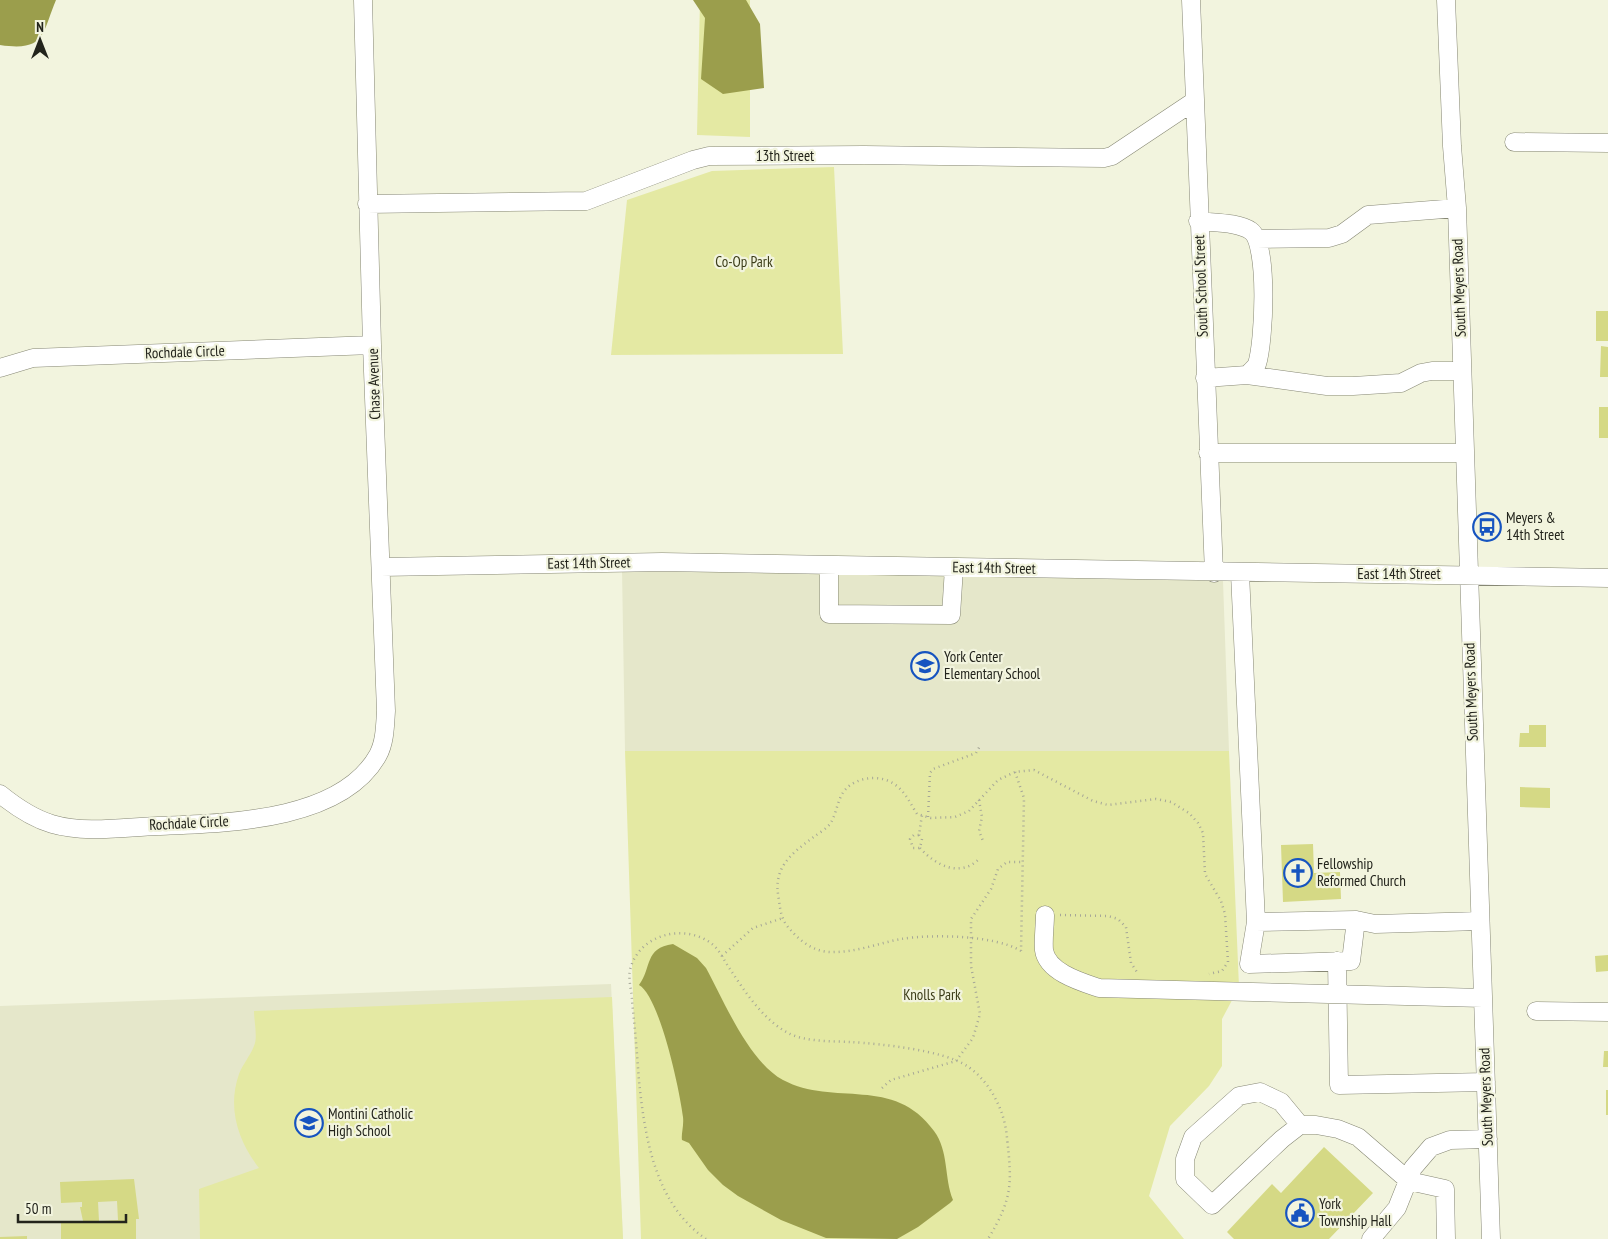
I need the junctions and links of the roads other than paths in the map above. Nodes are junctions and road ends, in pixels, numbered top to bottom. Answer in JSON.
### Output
{"nodes":[{"id":1,"x":363,"y":0,"type":"edge"},
{"id":2,"x":1191,"y":0,"type":"edge"},
{"id":3,"x":1446,"y":0,"type":"edge"},
{"id":4,"x":1194,"y":102,"type":"junction"},
{"id":5,"x":1514,"y":142,"type":"dead end"},
{"id":6,"x":1608,"y":143,"type":"edge"},
{"id":7,"x":367,"y":204,"type":"junction"},
{"id":8,"x":1457,"y":208,"type":"junction"},
{"id":9,"x":1198,"y":221,"type":"junction"},
{"id":10,"x":1257,"y":239,"type":"junction"},
{"id":11,"x":372,"y":346,"type":"junction"},
{"id":12,"x":0,"y":368,"type":"edge"},
{"id":13,"x":1461,"y":371,"type":"junction"},
{"id":14,"x":1247,"y":375,"type":"junction"},
{"id":15,"x":1205,"y":378,"type":"junction"},
{"id":16,"x":1208,"y":453,"type":"junction"},
{"id":17,"x":1464,"y":453,"type":"junction"},
{"id":18,"x":829,"y":565,"type":"junction"},
{"id":19,"x":381,"y":567,"type":"junction"},
{"id":20,"x":954,"y":568,"type":"junction"},
{"id":21,"x":1214,"y":573,"type":"junction"},
{"id":22,"x":1240,"y":573,"type":"junction"},
{"id":23,"x":1467,"y":574,"type":"junction"},
{"id":24,"x":1608,"y":578,"type":"edge"},
{"id":25,"x":372,"y":765,"type":"joint"},
{"id":26,"x":0,"y":794,"type":"edge"},
{"id":27,"x":1045,"y":915,"type":"road end"},
{"id":28,"x":1356,"y":920,"type":"junction"},
{"id":29,"x":1480,"y":921,"type":"junction"},
{"id":30,"x":1256,"y":922,"type":"junction"},
{"id":31,"x":1337,"y":962,"type":"junction"},
{"id":32,"x":1337,"y":995,"type":"junction"},
{"id":33,"x":1483,"y":998,"type":"junction"},
{"id":34,"x":1536,"y":1011,"type":"dead end"},
{"id":35,"x":1608,"y":1012,"type":"edge"},
{"id":36,"x":1486,"y":1082,"type":"junction"},
{"id":37,"x":1300,"y":1125,"type":"junction"},
{"id":38,"x":1488,"y":1139,"type":"junction"},
{"id":39,"x":1408,"y":1181,"type":"junction"},
{"id":40,"x":1371,"y":1239,"type":"edge"},
{"id":41,"x":1446,"y":1239,"type":"edge"},
{"id":42,"x":1491,"y":1239,"type":"edge"}],
"edges":[{"from":1,"to":7,"type":"street","name":"Chase Avenue"},
{"from":2,"to":4,"type":"street","name":"South School Street"},
{"from":3,"to":8,"type":"street","name":"South Meyers Road"},
{"from":4,"to":7,"type":"street","name":"13th Street"},
{"from":4,"to":9,"type":"street","name":"South School Street"},
{"from":5,"to":6,"type":"street"},
{"from":7,"to":11,"type":"street","name":"Chase Avenue"},
{"from":8,"to":10,"type":"street"},
{"from":8,"to":13,"type":"street","name":"South Meyers Road"},
{"from":9,"to":10,"type":"street"},
{"from":9,"to":15,"type":"street","name":"South School Street"},
{"from":10,"to":14,"type":"street"},
{"from":11,"to":12,"type":"street","name":"Rochdale Circle"},
{"from":11,"to":19,"type":"street","name":"Chase Avenue"},
{"from":13,"to":14,"type":"street"},
{"from":13,"to":17,"type":"street","name":"South Meyers Road"},
{"from":14,"to":15,"type":"street"},
{"from":15,"to":16,"type":"street","name":"South School Street"},
{"from":16,"to":17,"type":"street"},
{"from":16,"to":21,"type":"street","name":"South School Street"},
{"from":17,"to":23,"type":"street","name":"South Meyers Road"},
{"from":18,"to":19,"type":"street","name":"East 14th Street"},
{"from":18,"to":20,"type":"street","name":"East 14th Street"},
{"from":18,"to":20,"type":"street"},
{"from":19,"to":25,"type":"street","name":"Chase Avenue"},
{"from":20,"to":21,"type":"street","name":"East 14th Street"},
{"from":21,"to":22,"type":"street","name":"East 14th Street"},
{"from":22,"to":23,"type":"street","name":"East 14th Street"},
{"from":22,"to":30,"type":"street"},
{"from":23,"to":24,"type":"street","name":"East 14th Street"},
{"from":23,"to":29,"type":"street","name":"South Meyers Road"},
{"from":25,"to":26,"type":"street","name":"Rochdale Circle"},
{"from":27,"to":32,"type":"street"},
{"from":28,"to":29,"type":"street"},
{"from":28,"to":30,"type":"street"},
{"from":28,"to":31,"type":"street"},
{"from":29,"to":33,"type":"street","name":"South Meyers Road"},
{"from":30,"to":31,"type":"street"},
{"from":31,"to":32,"type":"street"},
{"from":32,"to":33,"type":"street"},
{"from":32,"to":36,"type":"street"},
{"from":33,"to":36,"type":"street","name":"South Meyers Road"},
{"from":34,"to":35,"type":"street"},
{"from":36,"to":38,"type":"street","name":"South Meyers Road"},
{"from":37,"to":37,"type":"street"},
{"from":37,"to":39,"type":"street"},
{"from":38,"to":39,"type":"street"},
{"from":38,"to":42,"type":"street","name":"South Meyers Road"},
{"from":39,"to":40,"type":"street"},
{"from":39,"to":41,"type":"street"}]}
